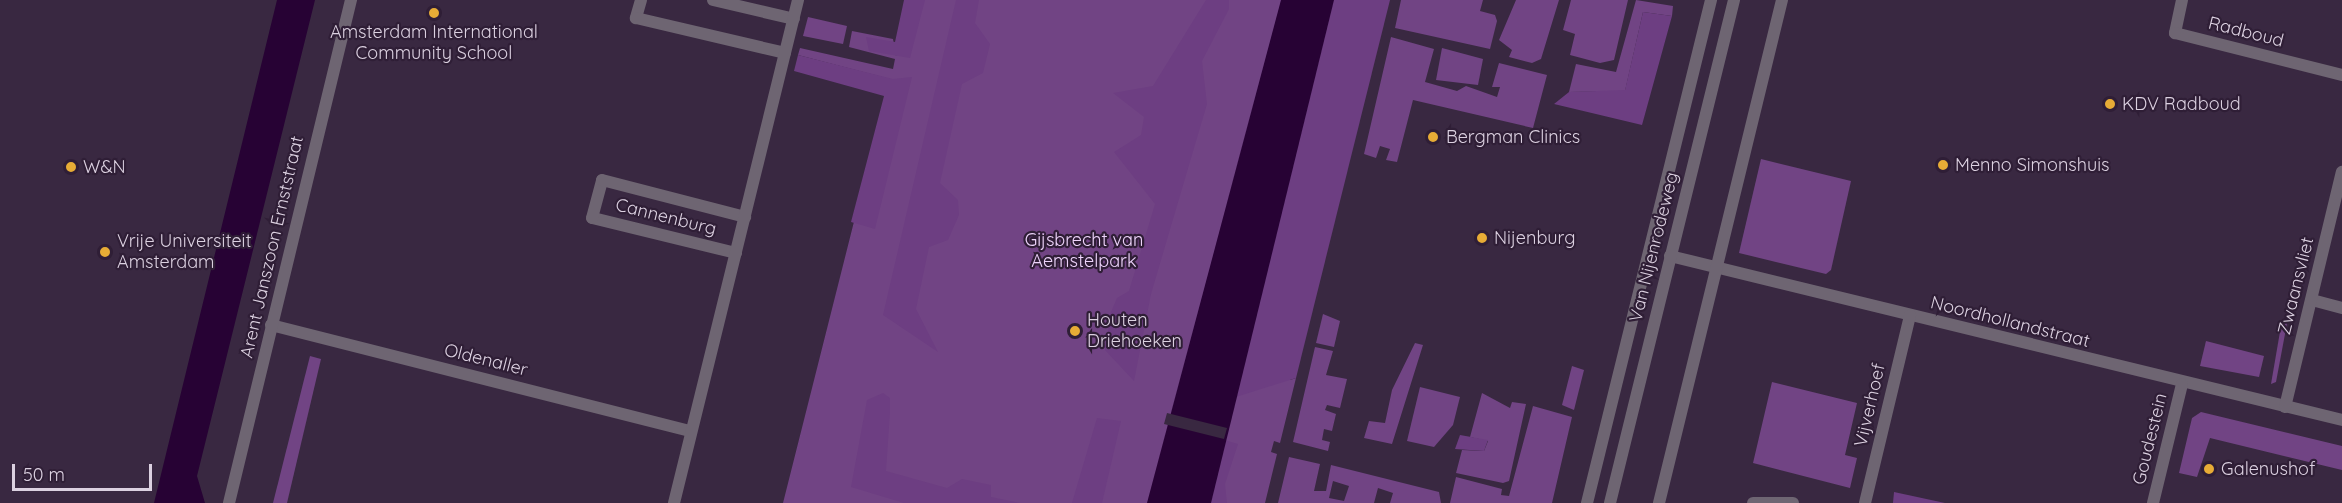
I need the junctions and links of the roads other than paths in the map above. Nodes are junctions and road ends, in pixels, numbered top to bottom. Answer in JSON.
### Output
{"nodes":[{"id":1,"x":351,"y":0,"type":"edge"},
{"id":2,"x":641,"y":0,"type":"edge"},
{"id":3,"x":713,"y":0,"type":"edge"},
{"id":4,"x":798,"y":0,"type":"edge"},
{"id":5,"x":1711,"y":0,"type":"edge"},
{"id":6,"x":1734,"y":0,"type":"edge"},
{"id":7,"x":1782,"y":0,"type":"edge"},
{"id":8,"x":2182,"y":0,"type":"edge"},
{"id":9,"x":794,"y":19,"type":"junction"},
{"id":10,"x":785,"y":53,"type":"junction"},
{"id":11,"x":2342,"y":75,"type":"edge"},
{"id":12,"x":2342,"y":172,"type":"edge"},
{"id":13,"x":745,"y":217,"type":"junction"},
{"id":14,"x":736,"y":253,"type":"junction"},
{"id":15,"x":1670,"y":256,"type":"junction"},
{"id":16,"x":1716,"y":266,"type":"junction"},
{"id":17,"x":2312,"y":300,"type":"junction"},
{"id":18,"x":2342,"y":308,"type":"edge"},
{"id":19,"x":1910,"y":315,"type":"junction"},
{"id":20,"x":271,"y":326,"type":"junction"},
{"id":21,"x":2182,"y":384,"type":"junction"},
{"id":22,"x":2286,"y":407,"type":"junction"},
{"id":23,"x":2342,"y":420,"type":"edge"},
{"id":24,"x":691,"y":431,"type":"junction"},
{"id":25,"x":230,"y":503,"type":"edge"},
{"id":26,"x":674,"y":503,"type":"edge"},
{"id":27,"x":1587,"y":503,"type":"edge"},
{"id":28,"x":1610,"y":503,"type":"edge"},
{"id":29,"x":1659,"y":503,"type":"edge"},
{"id":30,"x":1753,"y":503,"type":"edge"},
{"id":31,"x":1793,"y":503,"type":"edge"},
{"id":32,"x":1865,"y":503,"type":"edge"},
{"id":33,"x":2153,"y":503,"type":"edge"}],
"edges":[{"from":1,"to":20,"type":"street","name":"Arent Janszoon Ernststraat"},
{"from":2,"to":10,"type":"street"},
{"from":3,"to":9,"type":"street"},
{"from":4,"to":9,"type":"street","name":"Cannenburg"},
{"from":5,"to":27,"type":"street","name":"Van Nijenrodeweg"},
{"from":6,"to":15,"type":"street","name":"Van Nijenrodeweg"},
{"from":7,"to":16,"type":"street"},
{"from":8,"to":11,"type":"street","name":"Radboud"},
{"from":9,"to":10,"type":"street","name":"Cannenburg"},
{"from":10,"to":13,"type":"street","name":"Cannenburg"},
{"from":12,"to":17,"type":"street","name":"Zwaansvliet"},
{"from":13,"to":14,"type":"street","name":"Cannenburg"},
{"from":13,"to":14,"type":"street","name":"Cannenburg"},
{"from":14,"to":24,"type":"street","name":"Cannenburg"},
{"from":15,"to":16,"type":"street","name":"Noordhollandstraat"},
{"from":15,"to":28,"type":"street","name":"Van Nijenrodeweg"},
{"from":16,"to":19,"type":"street","name":"Noordhollandstraat"},
{"from":16,"to":29,"type":"street"},
{"from":17,"to":18,"type":"street"},
{"from":17,"to":22,"type":"street","name":"Zwaansvliet"},
{"from":19,"to":21,"type":"street","name":"Noordhollandstraat"},
{"from":19,"to":32,"type":"street","name":"Vijverhoef"},
{"from":20,"to":24,"type":"street","name":"Oldenaller"},
{"from":20,"to":25,"type":"street","name":"Arent Janszoon Ernststraat"},
{"from":21,"to":22,"type":"street","name":"Noordhollandstraat"},
{"from":21,"to":33,"type":"street","name":"Goudestein"},
{"from":22,"to":23,"type":"street","name":"Noordhollandstraat"},
{"from":24,"to":26,"type":"street","name":"Cannenburg"},
{"from":30,"to":31,"type":"street"}]}
